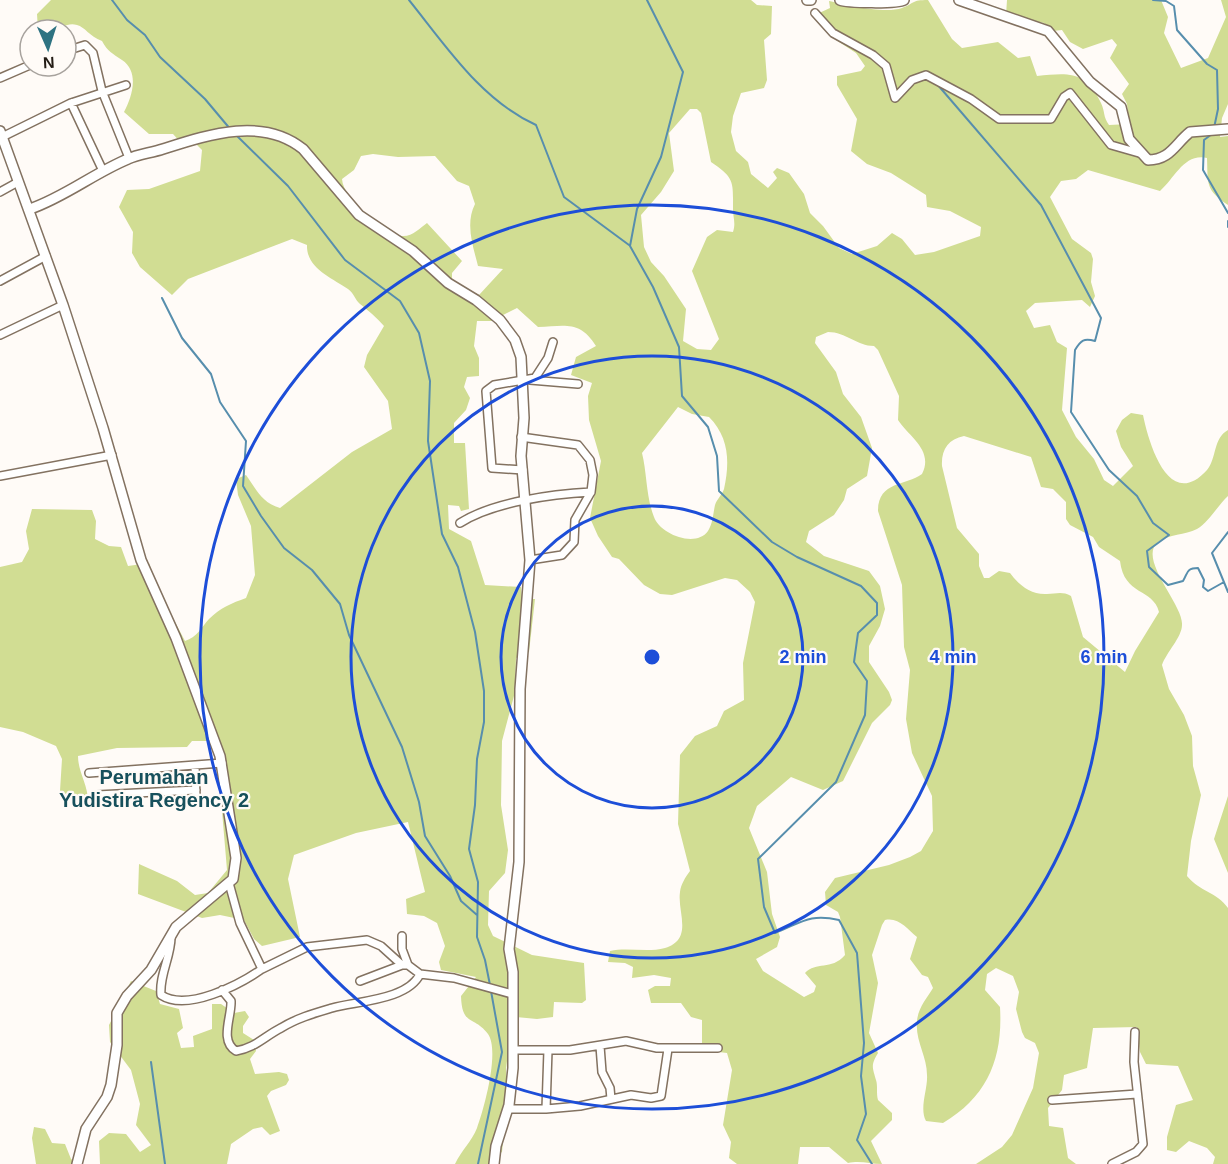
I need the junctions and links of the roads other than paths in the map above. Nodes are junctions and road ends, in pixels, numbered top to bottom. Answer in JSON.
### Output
{"nodes":[{"id":1,"x":840,"y":0,"type":"edge"},
{"id":2,"x":904,"y":0,"type":"edge"},
{"id":3,"x":959,"y":0,"type":"edge"},
{"id":4,"x":815,"y":13,"type":"dead end"},
{"id":5,"x":78,"y":46,"type":"edge"},
{"id":6,"x":18,"y":70,"type":"edge"},
{"id":7,"x":0,"y":78,"type":"edge"},
{"id":8,"x":126,"y":86,"type":"dead end"},
{"id":9,"x":102,"y":91,"type":"junction"},
{"id":10,"x":71,"y":103,"type":"junction"},
{"id":11,"x":1228,"y":129,"type":"edge"},
{"id":12,"x":1,"y":134,"type":"edge"},
{"id":13,"x":1139,"y":153,"type":"junction"},
{"id":14,"x":129,"y":158,"type":"junction"},
{"id":15,"x":103,"y":171,"type":"junction"},
{"id":16,"x":18,"y":182,"type":"junction"},
{"id":17,"x":0,"y":192,"type":"edge"},
{"id":18,"x":30,"y":209,"type":"junction"},
{"id":19,"x":46,"y":256,"type":"junction"},
{"id":20,"x":0,"y":281,"type":"edge"},
{"id":21,"x":63,"y":305,"type":"junction"},
{"id":22,"x":0,"y":335,"type":"edge"},
{"id":23,"x":553,"y":342,"type":"dead end"},
{"id":24,"x":526,"y":381,"type":"junction"},
{"id":25,"x":578,"y":384,"type":"dead end"},
{"id":26,"x":521,"y":437,"type":"junction"},
{"id":27,"x":112,"y":455,"type":"junction"},
{"id":28,"x":523,"y":470,"type":"junction"},
{"id":29,"x":0,"y":476,"type":"edge"},
{"id":30,"x":591,"y":492,"type":"junction"},
{"id":31,"x":526,"y":500,"type":"junction"},
{"id":32,"x":460,"y":523,"type":"dead end"},
{"id":33,"x":530,"y":560,"type":"junction"},
{"id":34,"x":222,"y":763,"type":"junction"},
{"id":35,"x":195,"y":766,"type":"junction"},
{"id":36,"x":89,"y":773,"type":"dead end"},
{"id":37,"x":97,"y":795,"type":"dead end"},
{"id":38,"x":229,"y":883,"type":"junction"},
{"id":39,"x":171,"y":936,"type":"junction"},
{"id":40,"x":402,"y":936,"type":"dead end"},
{"id":41,"x":405,"y":965,"type":"junction"},
{"id":42,"x":262,"y":969,"type":"junction"},
{"id":43,"x":420,"y":974,"type":"junction"},
{"id":44,"x":360,"y":981,"type":"dead end"},
{"id":45,"x":222,"y":990,"type":"junction"},
{"id":46,"x":512,"y":994,"type":"junction"},
{"id":47,"x":1135,"y":1032,"type":"dead end"},
{"id":48,"x":600,"y":1046,"type":"junction"},
{"id":49,"x":718,"y":1048,"type":"dead end"},
{"id":50,"x":668,"y":1049,"type":"junction"},
{"id":51,"x":514,"y":1050,"type":"junction"},
{"id":52,"x":548,"y":1050,"type":"junction"},
{"id":53,"x":1137,"y":1094,"type":"junction"},
{"id":54,"x":610,"y":1099,"type":"junction"},
{"id":55,"x":1053,"y":1100,"type":"dead end"},
{"id":56,"x":509,"y":1109,"type":"junction"},
{"id":57,"x":546,"y":1109,"type":"junction"},
{"id":58,"x":77,"y":1164,"type":"edge"},
{"id":59,"x":494,"y":1164,"type":"edge"},
{"id":60,"x":1112,"y":1164,"type":"edge"}],
"edges":[{"from":1,"to":2,"type":"street"},
{"from":3,"to":13,"type":"street"},
{"from":4,"to":13,"type":"street"},
{"from":5,"to":9,"type":"street"},
{"from":6,"to":7,"type":"street"},
{"from":8,"to":9,"type":"street"},
{"from":9,"to":10,"type":"street"},
{"from":9,"to":14,"type":"street"},
{"from":10,"to":12,"type":"street"},
{"from":10,"to":15,"type":"street"},
{"from":11,"to":13,"type":"street"},
{"from":12,"to":16,"type":"street"},
{"from":14,"to":15,"type":"street"},
{"from":14,"to":24,"type":"street"},
{"from":15,"to":18,"type":"street"},
{"from":16,"to":17,"type":"street"},
{"from":16,"to":18,"type":"street"},
{"from":18,"to":19,"type":"street"},
{"from":19,"to":20,"type":"street"},
{"from":19,"to":21,"type":"street"},
{"from":21,"to":22,"type":"street"},
{"from":21,"to":27,"type":"street"},
{"from":23,"to":24,"type":"street"},
{"from":24,"to":25,"type":"street"},
{"from":24,"to":26,"type":"street"},
{"from":24,"to":28,"type":"street"},
{"from":26,"to":28,"type":"street"},
{"from":26,"to":30,"type":"street"},
{"from":27,"to":29,"type":"street"},
{"from":27,"to":34,"type":"street"},
{"from":28,"to":31,"type":"street"},
{"from":30,"to":31,"type":"street"},
{"from":30,"to":33,"type":"street"},
{"from":31,"to":32,"type":"street"},
{"from":31,"to":33,"type":"street"},
{"from":33,"to":46,"type":"street"},
{"from":34,"to":35,"type":"street"},
{"from":34,"to":38,"type":"street"},
{"from":35,"to":36,"type":"street"},
{"from":35,"to":37,"type":"street"},
{"from":38,"to":39,"type":"street"},
{"from":38,"to":42,"type":"street"},
{"from":39,"to":45,"type":"street"},
{"from":39,"to":58,"type":"street"},
{"from":40,"to":41,"type":"street"},
{"from":41,"to":42,"type":"street"},
{"from":41,"to":43,"type":"street"},
{"from":41,"to":44,"type":"street"},
{"from":42,"to":45,"type":"street"},
{"from":43,"to":45,"type":"street"},
{"from":43,"to":46,"type":"street"},
{"from":46,"to":51,"type":"street"},
{"from":47,"to":53,"type":"street"},
{"from":48,"to":50,"type":"street"},
{"from":48,"to":52,"type":"street"},
{"from":48,"to":54,"type":"street"},
{"from":49,"to":50,"type":"street"},
{"from":50,"to":54,"type":"street"},
{"from":51,"to":52,"type":"street"},
{"from":51,"to":56,"type":"street"},
{"from":52,"to":57,"type":"street"},
{"from":53,"to":55,"type":"street"},
{"from":53,"to":60,"type":"street"},
{"from":54,"to":57,"type":"street"},
{"from":56,"to":57,"type":"street"},
{"from":56,"to":59,"type":"street"}]}
